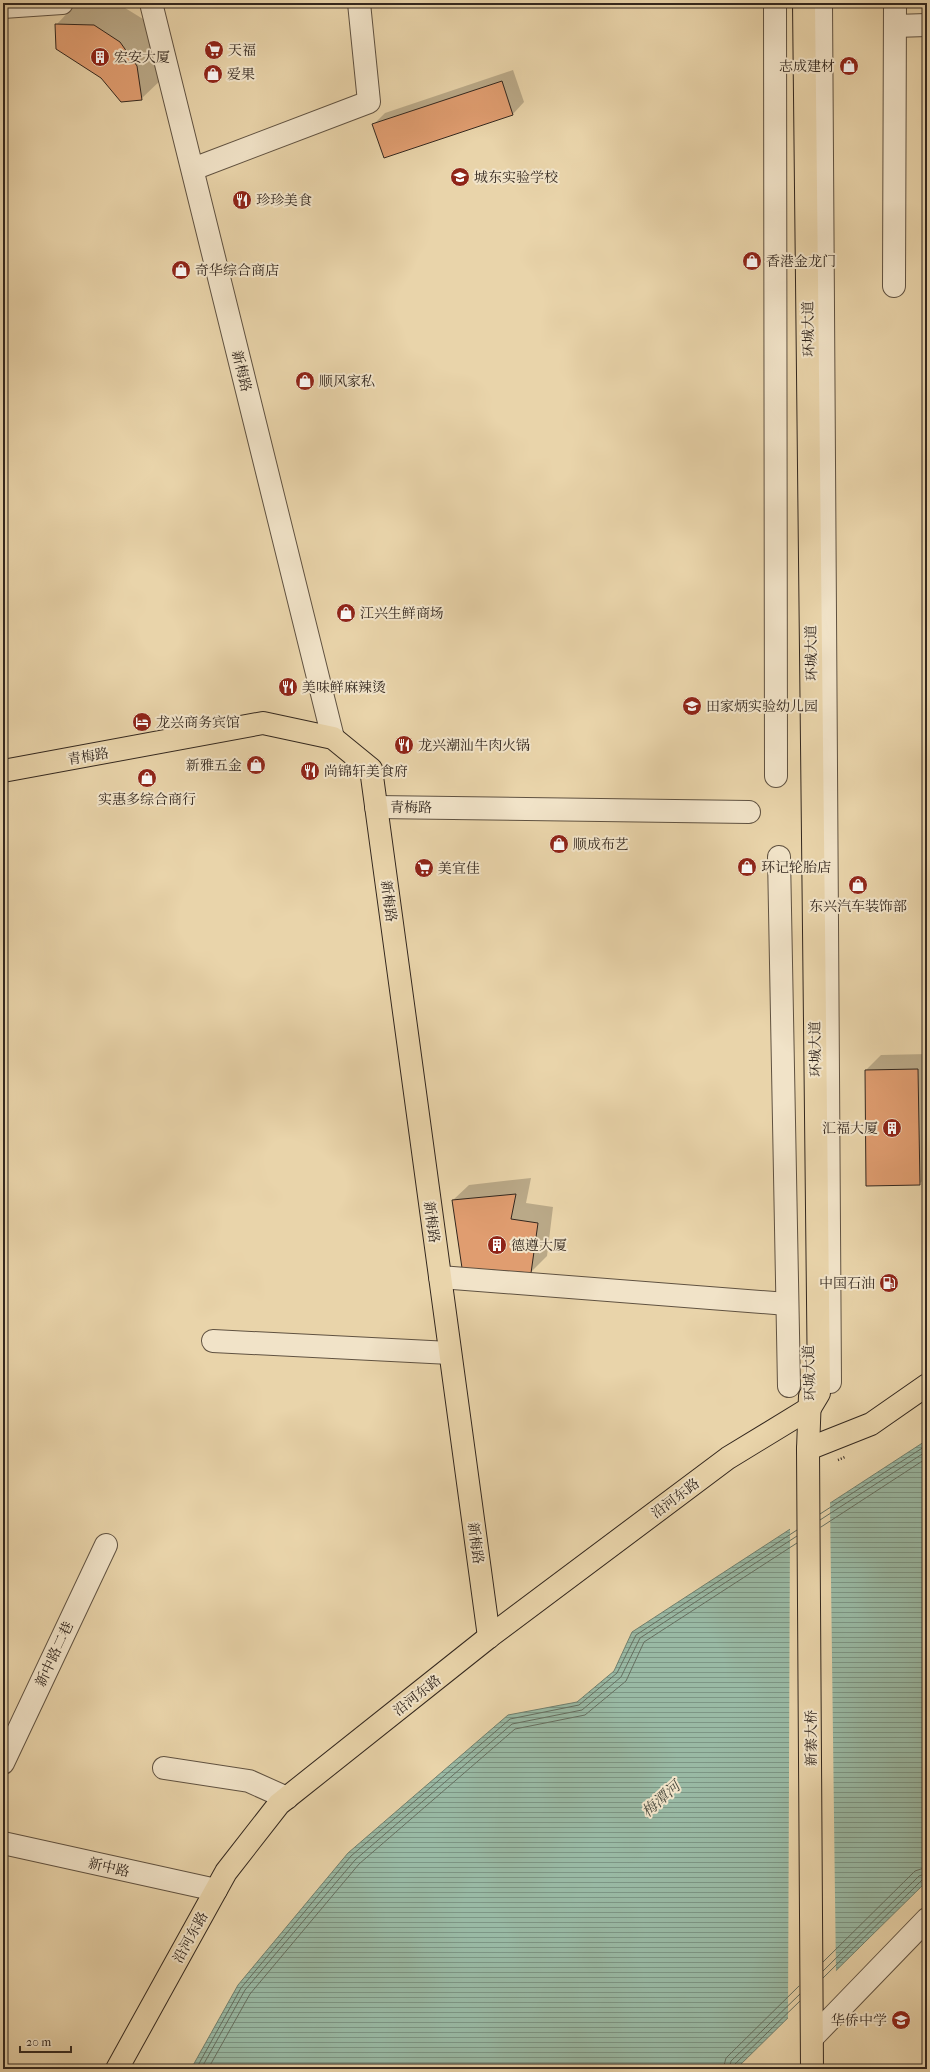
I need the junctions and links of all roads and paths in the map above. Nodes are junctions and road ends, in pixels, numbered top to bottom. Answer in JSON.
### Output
{"nodes":[{"id":1,"x":62,"y":3,"type":"edge"},
{"id":2,"x":151,"y":3,"type":"edge"},
{"id":3,"x":359,"y":3,"type":"edge"},
{"id":4,"x":775,"y":3,"type":"edge"},
{"id":5,"x":793,"y":3,"type":"edge"},
{"id":6,"x":804,"y":3,"type":"edge"},
{"id":7,"x":821,"y":3,"type":"edge"},
{"id":8,"x":895,"y":3,"type":"edge"},
{"id":9,"x":3,"y":7,"type":"edge"},
{"id":10,"x":895,"y":26,"type":"junction"},
{"id":11,"x":927,"y":26,"type":"edge"},
{"id":12,"x":192,"y":169,"type":"junction"},
{"id":13,"x":894,"y":286,"type":"dead end"},
{"id":14,"x":333,"y":738,"type":"junction"},
{"id":15,"x":3,"y":771,"type":"edge"},
{"id":16,"x":776,"y":776,"type":"dead end"},
{"id":17,"x":376,"y":807,"type":"junction"},
{"id":18,"x":749,"y":812,"type":"dead end"},
{"id":19,"x":779,"y":857,"type":"dead end"},
{"id":20,"x":440,"y":1277,"type":"junction"},
{"id":21,"x":787,"y":1304,"type":"junction"},
{"id":22,"x":213,"y":1340,"type":"dead end"},
{"id":23,"x":450,"y":1353,"type":"junction"},
{"id":24,"x":830,"y":1382,"type":"dead end"},
{"id":25,"x":927,"y":1385,"type":"edge"},
{"id":26,"x":789,"y":1386,"type":"dead end"},
{"id":27,"x":810,"y":1408,"type":"junction"},
{"id":28,"x":808,"y":1455,"type":"junction"},
{"id":29,"x":106,"y":1544,"type":"dead end"},
{"id":30,"x":489,"y":1637,"type":"junction"},
{"id":31,"x":3,"y":1763,"type":"edge"},
{"id":32,"x":164,"y":1768,"type":"dead end"},
{"id":33,"x":287,"y":1798,"type":"junction"},
{"id":34,"x":3,"y":1843,"type":"edge"},
{"id":35,"x":216,"y":1890,"type":"junction"},
{"id":36,"x":927,"y":1919,"type":"edge"},
{"id":37,"x":812,"y":2038,"type":"junction"},
{"id":38,"x":118,"y":2069,"type":"edge"},
{"id":39,"x":812,"y":2069,"type":"edge"}],
"edges":[{"from":1,"to":9,"type":"street"},
{"from":2,"to":12,"type":"street","name":"新梅路"},
{"from":3,"to":12,"type":"street"},
{"from":4,"to":16,"type":"street"},
{"from":5,"to":27,"type":"main road","name":"环城大道"},
{"from":6,"to":27,"type":"main road","name":"环城大道"},
{"from":7,"to":24,"type":"street"},
{"from":8,"to":10,"type":"street"},
{"from":10,"to":11,"type":"street"},
{"from":10,"to":13,"type":"street"},
{"from":12,"to":14,"type":"street","name":"新梅路"},
{"from":14,"to":15,"type":"main road","name":"青梅路"},
{"from":14,"to":17,"type":"main road","name":"青梅路"},
{"from":17,"to":18,"type":"street","name":"青梅路"},
{"from":17,"to":20,"type":"main road","name":"新梅路"},
{"from":19,"to":21,"type":"street"},
{"from":20,"to":21,"type":"street"},
{"from":20,"to":23,"type":"main road","name":"新梅路"},
{"from":21,"to":26,"type":"street"},
{"from":22,"to":23,"type":"street"},
{"from":23,"to":30,"type":"main road","name":"新梅路"},
{"from":25,"to":28,"type":"main road"},
{"from":27,"to":28,"type":"main road","name":"新寨大桥"},
{"from":27,"to":30,"type":"main road","name":"沿河东路"},
{"from":28,"to":37,"type":"main road","name":"新寨大桥"},
{"from":29,"to":31,"type":"street","name":"新中路二巷"},
{"from":30,"to":33,"type":"main road","name":"沿河东路"},
{"from":32,"to":33,"type":"street"},
{"from":33,"to":35,"type":"main road","name":"沿河东路"},
{"from":34,"to":35,"type":"street","name":"新中路"},
{"from":35,"to":38,"type":"main road","name":"沿河东路"},
{"from":36,"to":37,"type":"street"},
{"from":37,"to":39,"type":"main road","name":"新寨大桥"}]}
